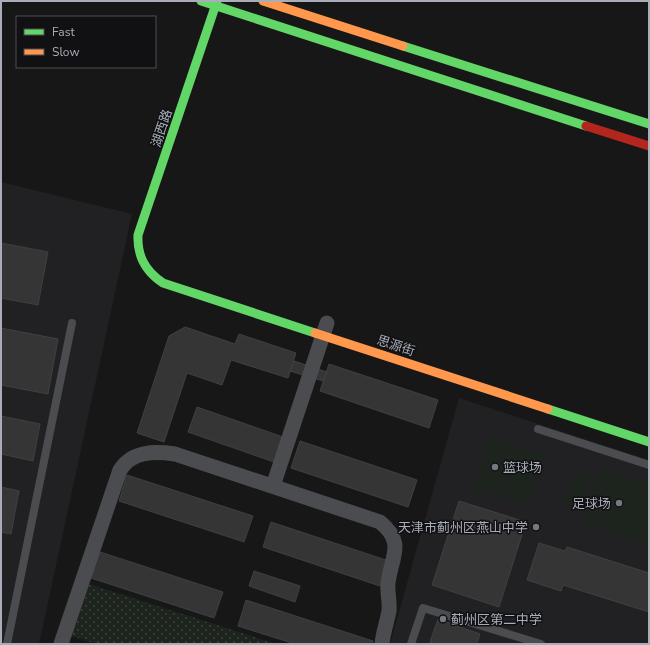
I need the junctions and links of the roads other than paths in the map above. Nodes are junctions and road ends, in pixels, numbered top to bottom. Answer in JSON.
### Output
{"nodes":[{"id":1,"x":201,"y":1,"type":"edge"},
{"id":2,"x":232,"y":1,"type":"edge"},
{"id":3,"x":263,"y":1,"type":"edge"},
{"id":4,"x":216,"y":3,"type":"edge"},
{"id":5,"x":228,"y":14,"type":"junction"},
{"id":6,"x":649,"y":124,"type":"edge"},
{"id":7,"x":649,"y":146,"type":"edge"},
{"id":8,"x":142,"y":263,"type":"joint"},
{"id":9,"x":72,"y":323,"type":"dead end"},
{"id":10,"x":326,"y":326,"type":"junction"},
{"id":11,"x":538,"y":429,"type":"dead end"},
{"id":12,"x":649,"y":442,"type":"edge"},
{"id":13,"x":649,"y":464,"type":"edge"},
{"id":14,"x":273,"y":486,"type":"junction"},
{"id":15,"x":7,"y":644,"type":"edge"},
{"id":16,"x":61,"y":644,"type":"edge"},
{"id":17,"x":382,"y":644,"type":"edge"},
{"id":18,"x":411,"y":644,"type":"edge"},
{"id":19,"x":541,"y":644,"type":"edge"}],
"edges":[{"from":1,"to":4,"type":"main road"},
{"from":2,"to":5,"type":"main road"},
{"from":3,"to":6,"type":"main road"},
{"from":4,"to":5,"type":"main road"},
{"from":4,"to":8,"type":"main road","name":"湖西路"},
{"from":5,"to":7,"type":"main road"},
{"from":8,"to":10,"type":"main road","name":"思源街"},
{"from":9,"to":15,"type":"lane"},
{"from":10,"to":12,"type":"main road","name":"思源街"},
{"from":10,"to":14,"type":"street"},
{"from":11,"to":13,"type":"lane"},
{"from":14,"to":16,"type":"street"},
{"from":14,"to":17,"type":"street"},
{"from":18,"to":19,"type":"lane"}]}
